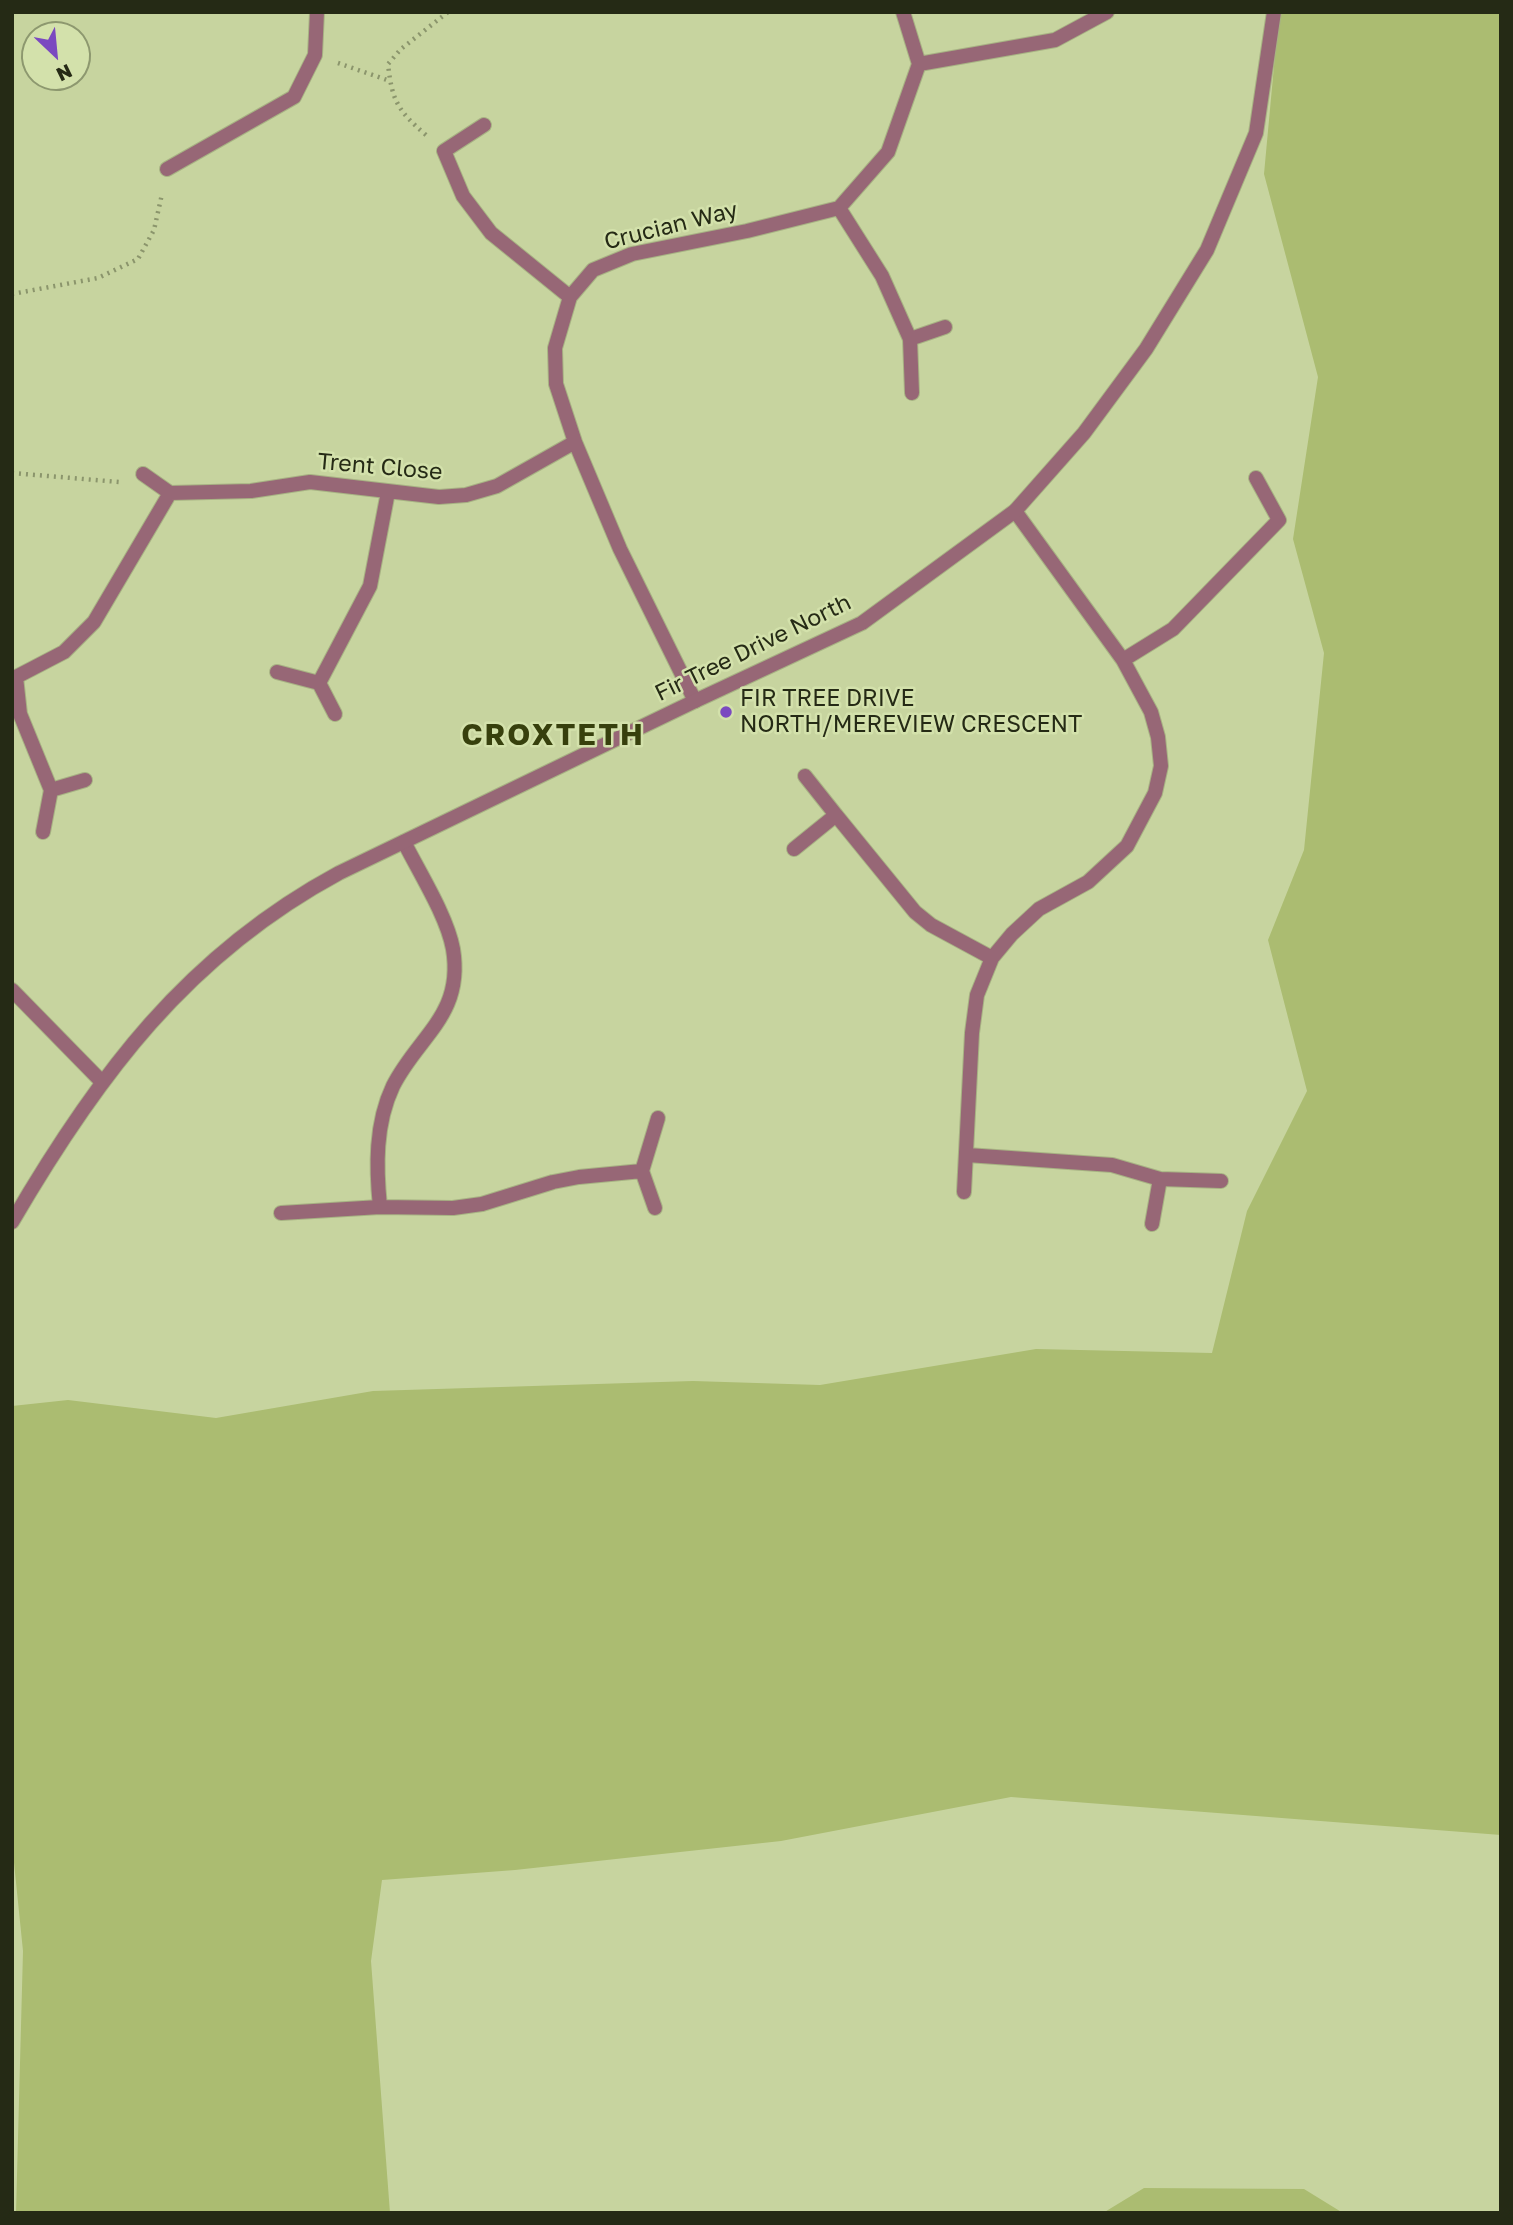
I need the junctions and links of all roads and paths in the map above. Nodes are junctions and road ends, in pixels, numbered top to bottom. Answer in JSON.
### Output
{"nodes":[{"id":1,"x":317,"y":12,"type":"edge"},
{"id":2,"x":448,"y":12,"type":"edge"},
{"id":3,"x":903,"y":12,"type":"edge"},
{"id":4,"x":1107,"y":12,"type":"edge"},
{"id":5,"x":1274,"y":12,"type":"edge"},
{"id":6,"x":315,"y":55,"type":"junction"},
{"id":7,"x":919,"y":64,"type":"junction"},
{"id":8,"x":390,"y":80,"type":"junction"},
{"id":9,"x":484,"y":125,"type":"dead end"},
{"id":10,"x":444,"y":151,"type":"junction"},
{"id":11,"x":167,"y":169,"type":"joint"},
{"id":12,"x":839,"y":208,"type":"junction"},
{"id":13,"x":12,"y":295,"type":"edge"},
{"id":14,"x":570,"y":297,"type":"junction"},
{"id":15,"x":945,"y":327,"type":"dead end"},
{"id":16,"x":910,"y":339,"type":"junction"},
{"id":17,"x":912,"y":393,"type":"dead end"},
{"id":18,"x":575,"y":442,"type":"junction"},
{"id":19,"x":12,"y":473,"type":"edge"},
{"id":20,"x":143,"y":474,"type":"joint"},
{"id":21,"x":1256,"y":478,"type":"dead end"},
{"id":22,"x":388,"y":492,"type":"junction"},
{"id":23,"x":170,"y":493,"type":"junction"},
{"id":24,"x":1015,"y":511,"type":"junction"},
{"id":25,"x":1123,"y":660,"type":"junction"},
{"id":26,"x":277,"y":672,"type":"dead end"},
{"id":27,"x":319,"y":683,"type":"junction"},
{"id":28,"x":695,"y":701,"type":"junction"},
{"id":29,"x":335,"y":714,"type":"dead end"},
{"id":30,"x":805,"y":776,"type":"dead end"},
{"id":31,"x":85,"y":780,"type":"dead end"},
{"id":32,"x":51,"y":790,"type":"junction"},
{"id":33,"x":836,"y":815,"type":"junction"},
{"id":34,"x":43,"y":832,"type":"dead end"},
{"id":35,"x":404,"y":842,"type":"junction"},
{"id":36,"x":794,"y":849,"type":"dead end"},
{"id":37,"x":992,"y":958,"type":"junction"},
{"id":38,"x":12,"y":990,"type":"edge"},
{"id":39,"x":102,"y":1082,"type":"junction"},
{"id":40,"x":658,"y":1118,"type":"dead end"},
{"id":41,"x":967,"y":1155,"type":"junction"},
{"id":42,"x":642,"y":1171,"type":"junction"},
{"id":43,"x":1160,"y":1179,"type":"junction"},
{"id":44,"x":1221,"y":1181,"type":"dead end"},
{"id":45,"x":964,"y":1192,"type":"dead end"},
{"id":46,"x":380,"y":1207,"type":"junction"},
{"id":47,"x":655,"y":1208,"type":"dead end"},
{"id":48,"x":281,"y":1213,"type":"dead end"},
{"id":49,"x":12,"y":1222,"type":"edge"},
{"id":50,"x":1152,"y":1224,"type":"dead end"}],
"edges":[{"from":1,"to":6,"type":"street"},
{"from":2,"to":8,"type":"path"},
{"from":3,"to":7,"type":"street"},
{"from":4,"to":7,"type":"street"},
{"from":5,"to":24,"type":"street","name":"Fir Tree Drive North"},
{"from":6,"to":8,"type":"path"},
{"from":6,"to":11,"type":"street"},
{"from":7,"to":12,"type":"street"},
{"from":8,"to":10,"type":"path"},
{"from":9,"to":10,"type":"street"},
{"from":10,"to":14,"type":"street"},
{"from":11,"to":13,"type":"path"},
{"from":12,"to":14,"type":"street","name":"Crucian Way"},
{"from":12,"to":16,"type":"street"},
{"from":14,"to":18,"type":"street","name":"Crucian Way"},
{"from":15,"to":16,"type":"street"},
{"from":16,"to":17,"type":"street"},
{"from":18,"to":22,"type":"street","name":"Trent Close"},
{"from":18,"to":28,"type":"street","name":"Crucian Way"},
{"from":19,"to":20,"type":"path"},
{"from":20,"to":23,"type":"street"},
{"from":21,"to":25,"type":"street"},
{"from":22,"to":23,"type":"street","name":"Trent Close"},
{"from":22,"to":27,"type":"street"},
{"from":23,"to":32,"type":"street"},
{"from":24,"to":25,"type":"street"},
{"from":24,"to":28,"type":"street","name":"Fir Tree Drive North"},
{"from":25,"to":37,"type":"street"},
{"from":26,"to":27,"type":"street"},
{"from":27,"to":29,"type":"street"},
{"from":28,"to":35,"type":"street","name":"Fir Tree Drive North"},
{"from":30,"to":33,"type":"street"},
{"from":31,"to":32,"type":"street"},
{"from":32,"to":34,"type":"street"},
{"from":33,"to":36,"type":"street"},
{"from":33,"to":37,"type":"street"},
{"from":35,"to":39,"type":"street","name":"Fir Tree Drive North"},
{"from":35,"to":46,"type":"street"},
{"from":37,"to":41,"type":"street"},
{"from":38,"to":39,"type":"street"},
{"from":39,"to":49,"type":"street","name":"Fir Tree Drive North"},
{"from":40,"to":42,"type":"street"},
{"from":41,"to":43,"type":"street"},
{"from":41,"to":45,"type":"street"},
{"from":42,"to":46,"type":"street"},
{"from":42,"to":47,"type":"street"},
{"from":43,"to":44,"type":"street"},
{"from":43,"to":50,"type":"street"},
{"from":46,"to":48,"type":"street"}]}
